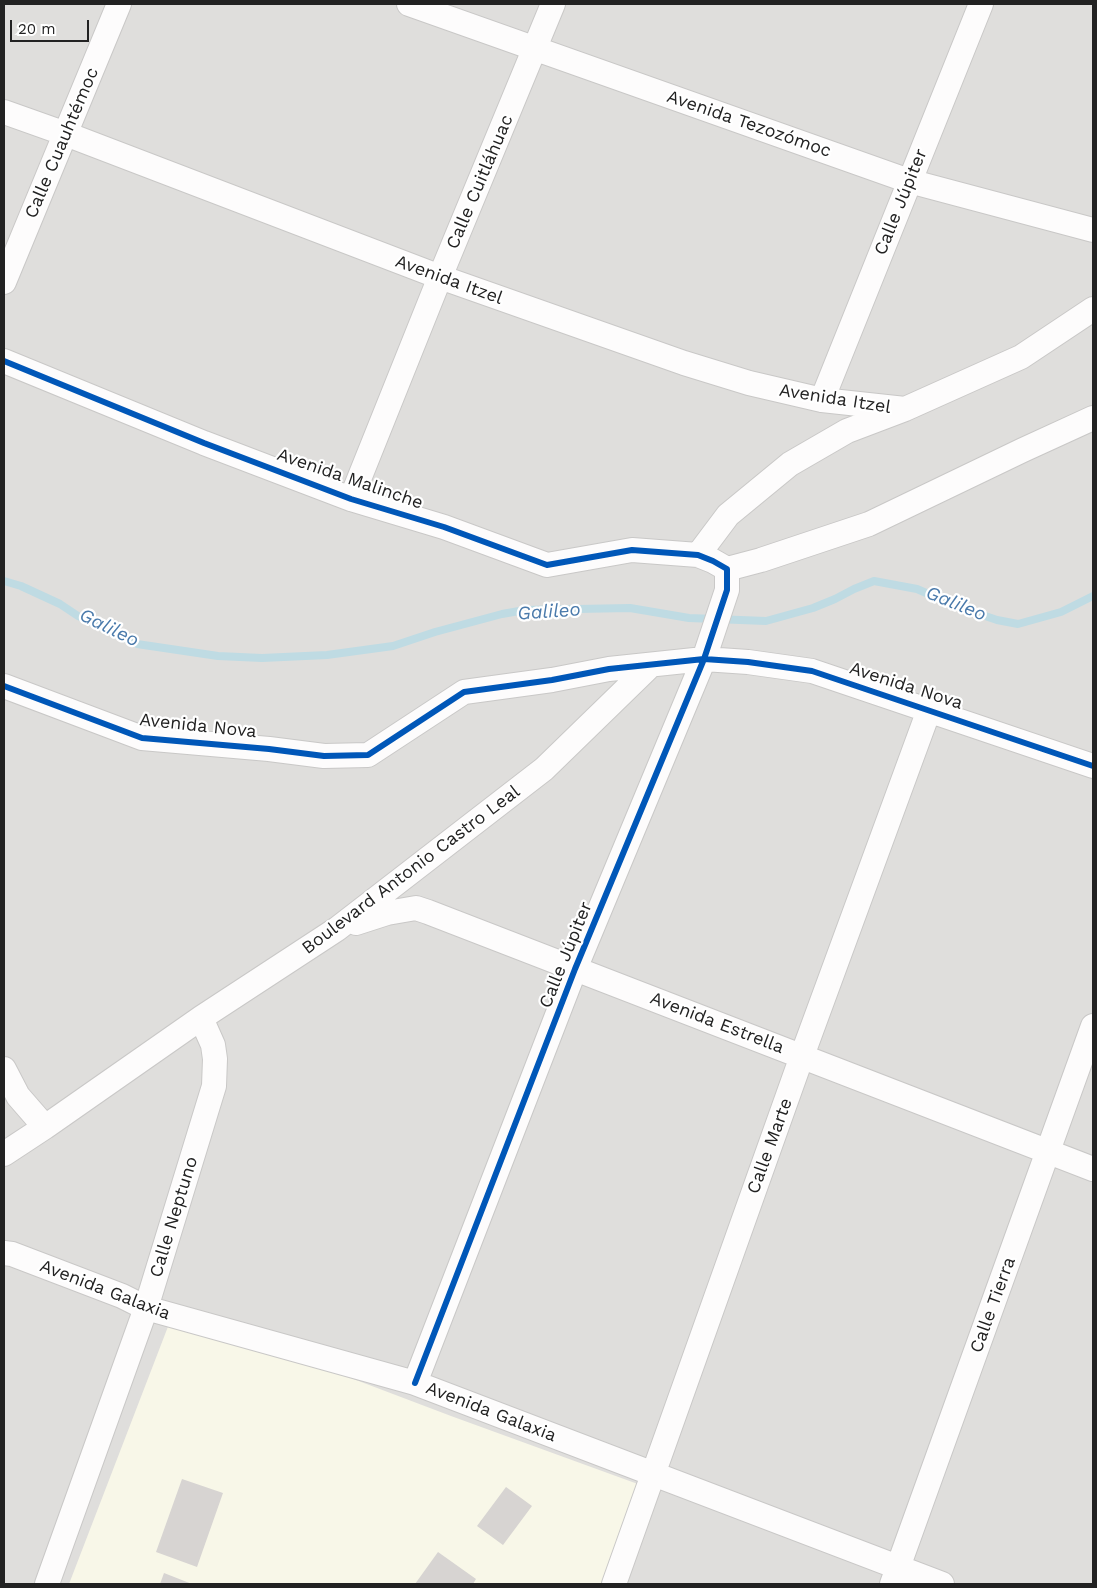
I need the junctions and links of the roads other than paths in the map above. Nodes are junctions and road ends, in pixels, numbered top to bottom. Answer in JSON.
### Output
{"nodes":[{"id":1,"x":119,"y":4,"type":"edge"},
{"id":2,"x":409,"y":4,"type":"edge"},
{"id":3,"x":553,"y":4,"type":"edge"},
{"id":4,"x":982,"y":4,"type":"edge"},
{"id":5,"x":535,"y":48,"type":"junction"},
{"id":6,"x":4,"y":112,"type":"edge"},
{"id":7,"x":66,"y":134,"type":"junction"},
{"id":8,"x":909,"y":181,"type":"junction"},
{"id":9,"x":1093,"y":230,"type":"edge"},
{"id":10,"x":440,"y":277,"type":"junction"},
{"id":11,"x":4,"y":282,"type":"edge"},
{"id":12,"x":1093,"y":309,"type":"edge"},
{"id":13,"x":4,"y":361,"type":"edge"},
{"id":14,"x":822,"y":400,"type":"junction"},
{"id":15,"x":905,"y":409,"type":"junction"},
{"id":16,"x":1093,"y":418,"type":"edge"},
{"id":17,"x":351,"y":499,"type":"junction"},
{"id":18,"x":698,"y":555,"type":"junction"},
{"id":19,"x":727,"y":579,"type":"junction"},
{"id":20,"x":704,"y":659,"type":"junction"},
{"id":21,"x":651,"y":665,"type":"junction"},
{"id":22,"x":4,"y":686,"type":"edge"},
{"id":23,"x":929,"y":710,"type":"junction"},
{"id":24,"x":1093,"y":766,"type":"edge"},
{"id":25,"x":337,"y":930,"type":"junction"},
{"id":26,"x":575,"y":969,"type":"junction"},
{"id":27,"x":201,"y":1018,"type":"junction"},
{"id":28,"x":1093,"y":1026,"type":"edge"},
{"id":29,"x":802,"y":1056,"type":"junction"},
{"id":30,"x":4,"y":1070,"type":"edge"},
{"id":31,"x":45,"y":1127,"type":"junction"},
{"id":32,"x":1048,"y":1152,"type":"junction"},
{"id":33,"x":4,"y":1154,"type":"edge"},
{"id":34,"x":1093,"y":1169,"type":"edge"},
{"id":35,"x":4,"y":1253,"type":"edge"},
{"id":36,"x":146,"y":1308,"type":"junction"},
{"id":37,"x":415,"y":1383,"type":"junction"},
{"id":38,"x":653,"y":1474,"type":"junction"},
{"id":39,"x":895,"y":1576,"type":"edge"},
{"id":40,"x":47,"y":1584,"type":"edge"},
{"id":41,"x":614,"y":1584,"type":"edge"},
{"id":42,"x":942,"y":1584,"type":"edge"}],
"edges":[{"from":1,"to":7,"type":"street","name":"Calle Cuauhtémoc"},
{"from":2,"to":5,"type":"street","name":"Avenida Tezozómoc"},
{"from":3,"to":5,"type":"street","name":"Calle Cuitláhuac"},
{"from":4,"to":8,"type":"street","name":"Calle Júpiter"},
{"from":5,"to":8,"type":"street","name":"Avenida Tezozómoc"},
{"from":5,"to":10,"type":"street","name":"Calle Cuitláhuac"},
{"from":6,"to":7,"type":"street","name":"Avenida Itzel"},
{"from":7,"to":10,"type":"street","name":"Avenida Itzel"},
{"from":7,"to":11,"type":"street","name":"Calle Cuauhtémoc"},
{"from":8,"to":9,"type":"street","name":"Avenida Tezozómoc"},
{"from":8,"to":14,"type":"street","name":"Calle Júpiter"},
{"from":10,"to":14,"type":"street","name":"Avenida Itzel"},
{"from":10,"to":17,"type":"street","name":"Calle Cuitláhuac"},
{"from":12,"to":15,"type":"street"},
{"from":13,"to":17,"type":"street","name":"Avenida Malinche"},
{"from":14,"to":15,"type":"street","name":"Avenida Itzel"},
{"from":15,"to":18,"type":"street"},
{"from":16,"to":19,"type":"street"},
{"from":17,"to":18,"type":"street","name":"Avenida Malinche"},
{"from":18,"to":19,"type":"street"},
{"from":19,"to":20,"type":"street","name":"Calle Júpiter"},
{"from":20,"to":21,"type":"street","name":"Avenida Nova"},
{"from":20,"to":23,"type":"street","name":"Avenida Nova"},
{"from":20,"to":26,"type":"street","name":"Calle Júpiter"},
{"from":21,"to":22,"type":"street","name":"Avenida Nova"},
{"from":21,"to":25,"type":"street","name":"Boulevard Antonio Castro Leal"},
{"from":23,"to":24,"type":"street","name":"Avenida Nova"},
{"from":23,"to":29,"type":"street","name":"Calle Marte"},
{"from":25,"to":26,"type":"street","name":"Avenida Estrella"},
{"from":25,"to":27,"type":"street","name":"Boulevard Antonio Castro Leal"},
{"from":26,"to":29,"type":"street","name":"Avenida Estrella"},
{"from":26,"to":37,"type":"street","name":"Calle Júpiter"},
{"from":27,"to":31,"type":"street","name":"Boulevard Antonio Castro Leal"},
{"from":27,"to":36,"type":"street","name":"Calle Neptuno"},
{"from":28,"to":32,"type":"street","name":"Calle Tierra"},
{"from":29,"to":32,"type":"street","name":"Avenida Estrella"},
{"from":29,"to":38,"type":"street","name":"Calle Marte"},
{"from":30,"to":31,"type":"street"},
{"from":31,"to":33,"type":"street","name":"Boulevard Antonio Castro Leal"},
{"from":32,"to":34,"type":"street","name":"Avenida Estrella"},
{"from":32,"to":39,"type":"street","name":"Calle Tierra"},
{"from":35,"to":36,"type":"street","name":"Avenida Galaxia"},
{"from":36,"to":37,"type":"street","name":"Avenida Galaxia"},
{"from":36,"to":40,"type":"street","name":"Calle Neptuno"},
{"from":37,"to":38,"type":"street","name":"Avenida Galaxia"},
{"from":38,"to":39,"type":"street","name":"Avenida Galaxia"},
{"from":38,"to":41,"type":"street","name":"Calle Marte"},
{"from":39,"to":42,"type":"street","name":"Avenida Galaxia"}]}
